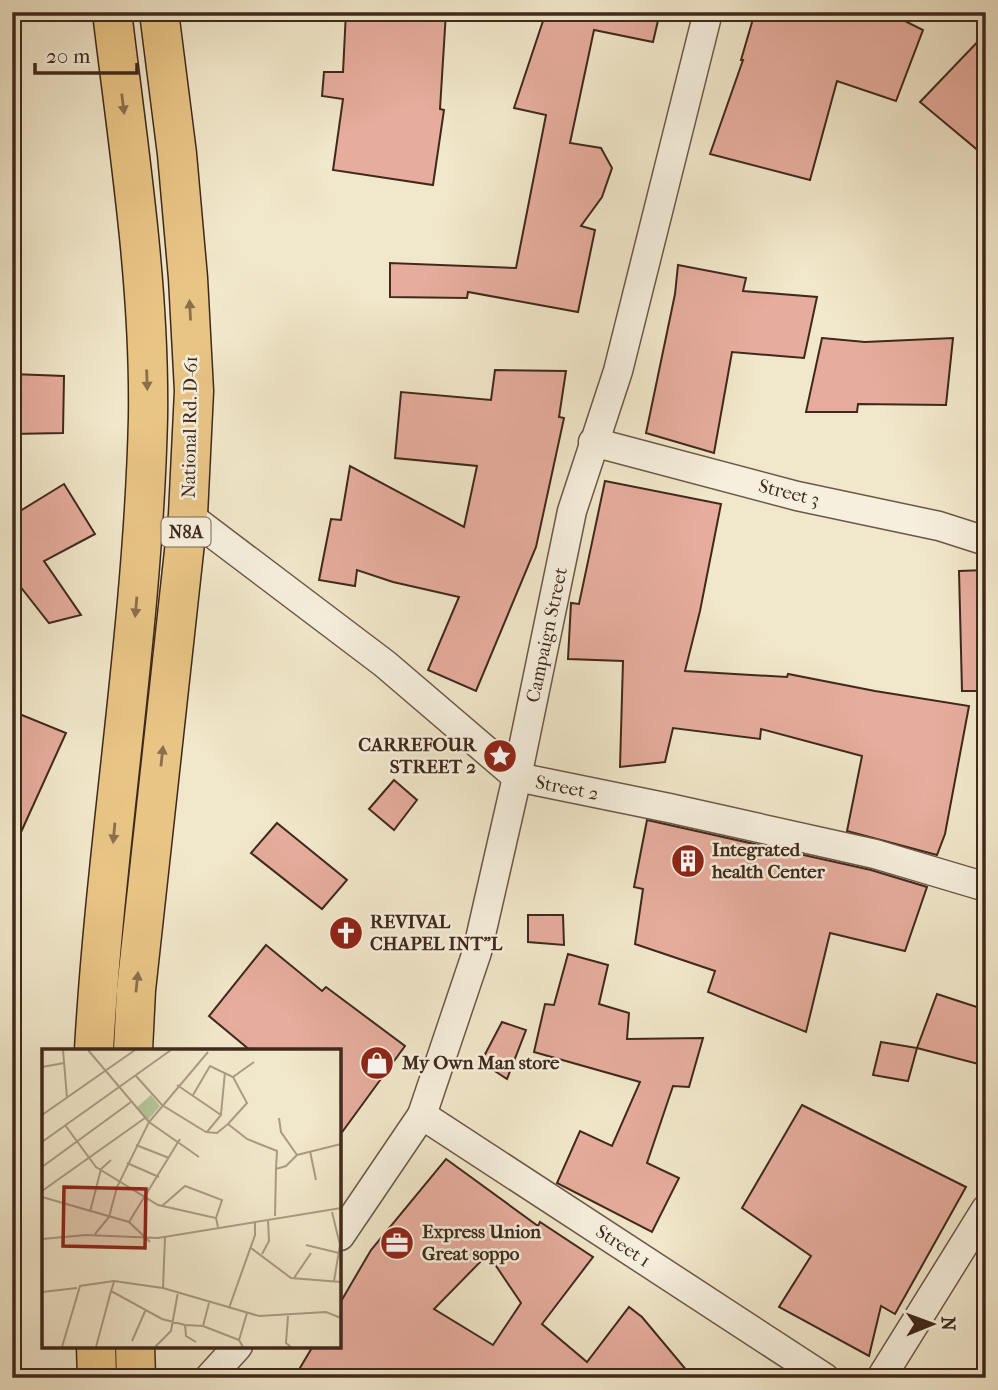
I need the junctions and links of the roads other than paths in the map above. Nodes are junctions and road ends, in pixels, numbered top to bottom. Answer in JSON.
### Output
{"nodes":[{"id":1,"x":113,"y":12,"type":"edge"},
{"id":2,"x":159,"y":12,"type":"edge"},
{"id":3,"x":708,"y":12,"type":"edge"},
{"id":4,"x":593,"y":442,"type":"junction"},
{"id":5,"x":188,"y":515,"type":"junction"},
{"id":6,"x":986,"y":541,"type":"edge"},
{"id":7,"x":517,"y":778,"type":"junction"},
{"id":8,"x":986,"y":887,"type":"edge"},
{"id":9,"x":94,"y":1049,"type":"edge"},
{"id":10,"x":133,"y":1049,"type":"edge"},
{"id":11,"x":422,"y":1115,"type":"junction"},
{"id":12,"x":986,"y":1209,"type":"edge"},
{"id":13,"x":341,"y":1235,"type":"edge"},
{"id":14,"x":96,"y":1348,"type":"edge"},
{"id":15,"x":135,"y":1348,"type":"edge"},
{"id":16,"x":236,"y":1348,"type":"edge"},
{"id":17,"x":97,"y":1378,"type":"edge"},
{"id":18,"x":136,"y":1378,"type":"edge"},
{"id":19,"x":209,"y":1378,"type":"edge"},
{"id":20,"x":825,"y":1378,"type":"edge"},
{"id":21,"x":881,"y":1378,"type":"edge"}],
"edges":[{"from":1,"to":9,"type":"highway","number":"N8A","one_way":true},
{"from":5,"to":2,"type":"highway","name":"National Rd. D-61","number":"N8A","one_way":true},
{"from":3,"to":4,"type":"street","name":"Campaign Street"},
{"from":4,"to":6,"type":"street","name":"Street 3"},
{"from":4,"to":7,"type":"street","name":"Campaign Street"},
{"from":5,"to":7,"type":"street","name":"Street 2"},
{"from":10,"to":5,"type":"highway","name":"National Rd. D-61","number":"N8A","one_way":true},
{"from":7,"to":8,"type":"street","name":"Street 2"},
{"from":7,"to":11,"type":"street","name":"Campaign Street"},
{"from":11,"to":13,"type":"street","name":"Campaign Street"},
{"from":11,"to":20,"type":"street","name":"Street 1"},
{"from":12,"to":21,"type":"street"},
{"from":14,"to":17,"type":"highway"},
{"from":15,"to":18,"type":"highway"},
{"from":16,"to":19,"type":"street"}]}
